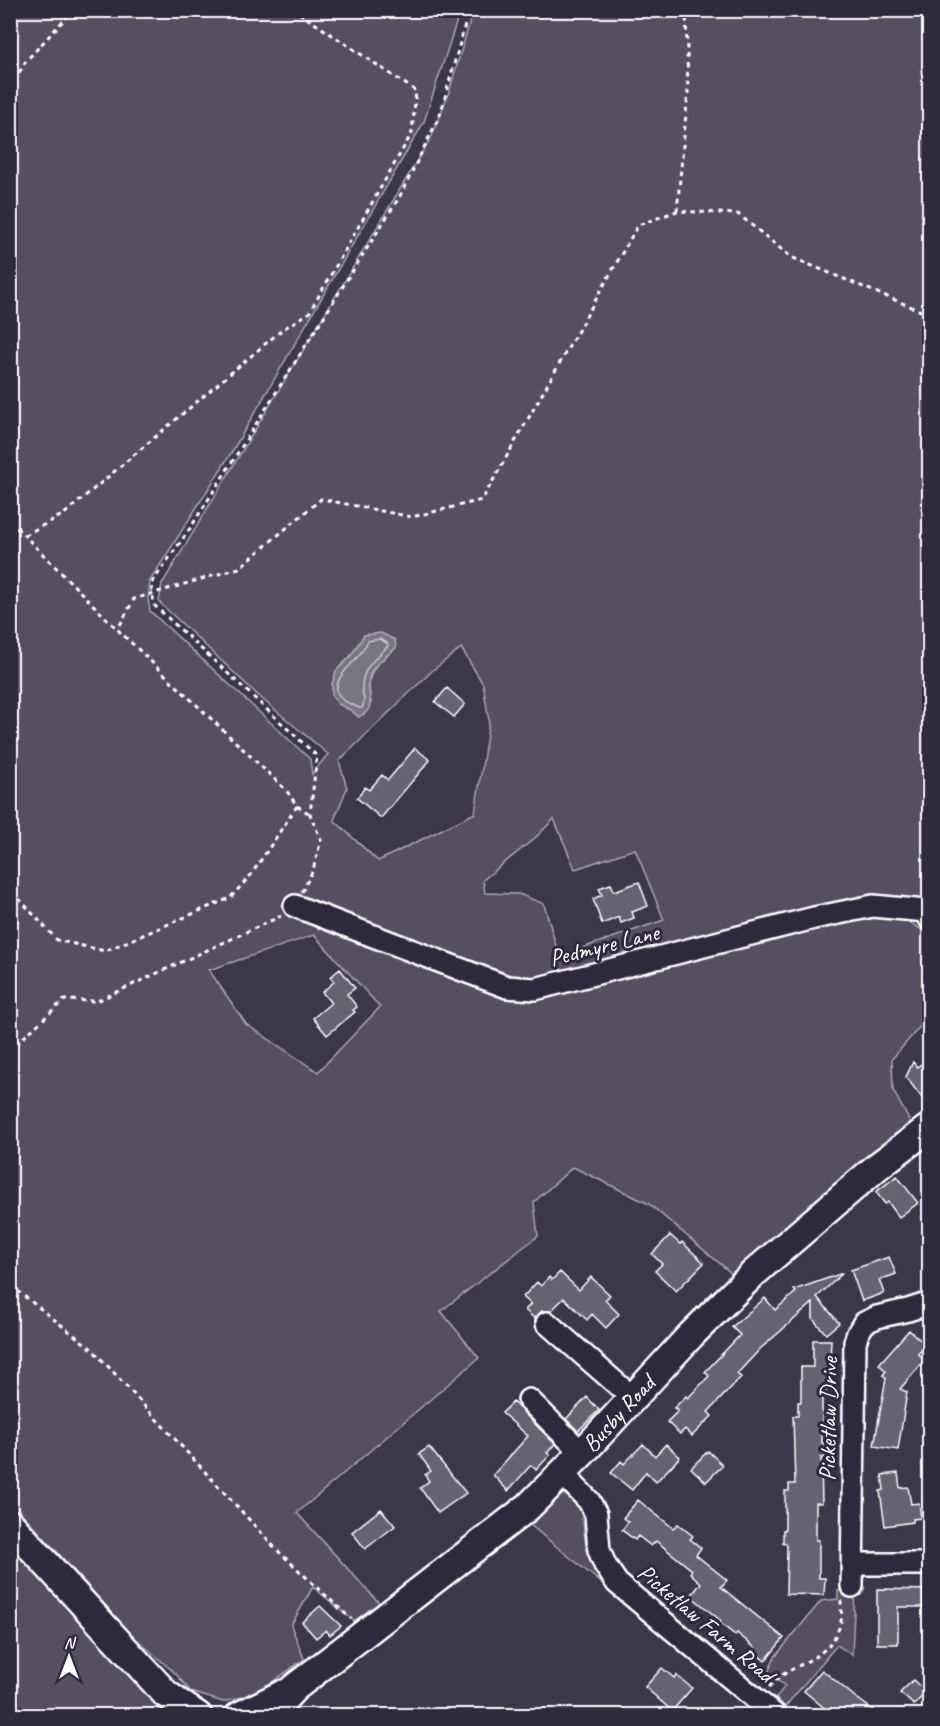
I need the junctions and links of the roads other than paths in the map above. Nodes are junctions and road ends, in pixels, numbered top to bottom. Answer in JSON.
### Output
{"nodes":[{"id":1,"x":295,"y":906,"type":"road end"},
{"id":2,"x":930,"y":919,"type":"edge"},
{"id":3,"x":928,"y":1133,"type":"edge"},
{"id":4,"x":930,"y":1303,"type":"edge"},
{"id":5,"x":547,"y":1323,"type":"dead end"},
{"id":6,"x":633,"y":1398,"type":"junction"},
{"id":7,"x":529,"y":1400,"type":"dead end"},
{"id":8,"x":582,"y":1454,"type":"junction"},
{"id":9,"x":562,"y":1473,"type":"junction"},
{"id":10,"x":10,"y":1524,"type":"edge"},
{"id":11,"x":853,"y":1564,"type":"junction"},
{"id":12,"x":930,"y":1564,"type":"edge"},
{"id":13,"x":852,"y":1586,"type":"road end"},
{"id":14,"x":294,"y":1688,"type":"junction"},
{"id":15,"x":172,"y":1705,"type":"edge"},
{"id":16,"x":198,"y":1716,"type":"edge"},
{"id":17,"x":239,"y":1716,"type":"edge"},
{"id":18,"x":268,"y":1716,"type":"edge"},
{"id":19,"x":776,"y":1716,"type":"edge"}],
"edges":[{"from":1,"to":2,"type":"street","name":"Pedmyre Lane"},
{"from":3,"to":6,"type":"main road","name":"Busby Road"},
{"from":4,"to":11,"type":"street","name":"Picketlaw Drive"},
{"from":5,"to":6,"type":"street"},
{"from":6,"to":8,"type":"main road","name":"Busby Road"},
{"from":7,"to":8,"type":"street"},
{"from":8,"to":9,"type":"main road","name":"Busby Road"},
{"from":9,"to":14,"type":"main road","name":"Busby Road"},
{"from":9,"to":19,"type":"street","name":"Picketlaw Farm Road"},
{"from":10,"to":15,"type":"main road"},
{"from":11,"to":12,"type":"street"},
{"from":11,"to":13,"type":"street","name":"Picketlaw Drive"},
{"from":14,"to":17,"type":"main road","name":"Busby Road"},
{"from":14,"to":18,"type":"main road","name":"Busby Road"},
{"from":15,"to":16,"type":"main road"}]}
